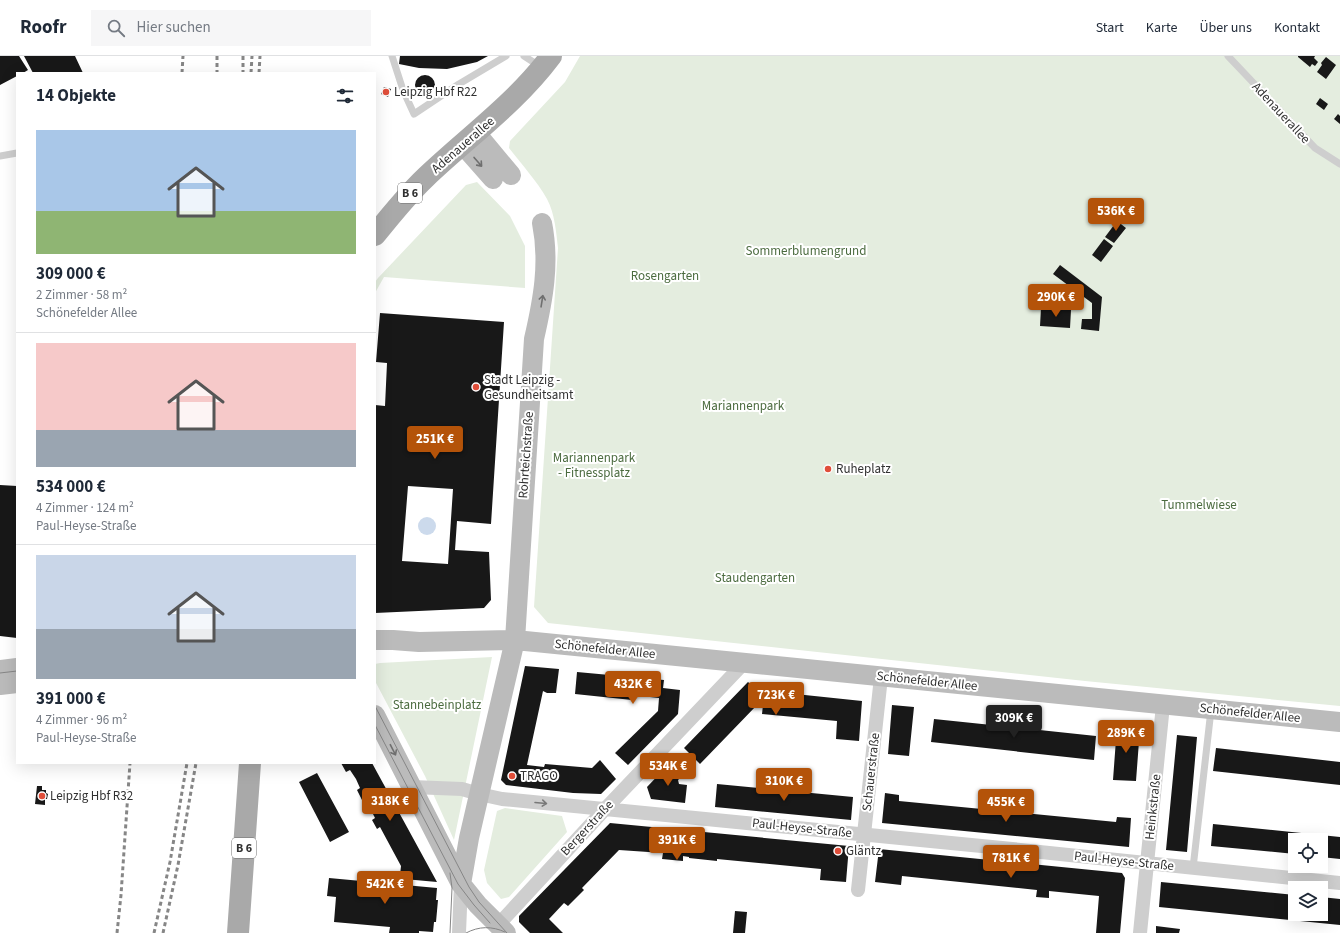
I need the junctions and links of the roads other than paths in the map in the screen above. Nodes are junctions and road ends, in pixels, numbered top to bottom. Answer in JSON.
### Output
{"nodes":[{"id":1,"x":392,"y":56,"type":"edge"},
{"id":2,"x":506,"y":56,"type":"edge"},
{"id":3,"x":524,"y":56,"type":"edge"},
{"id":4,"x":1228,"y":56,"type":"edge"},
{"id":5,"x":547,"y":62,"type":"edge"},
{"id":6,"x":470,"y":139,"type":"junction"},
{"id":7,"x":16,"y":153,"type":"edge"},
{"id":8,"x":0,"y":156,"type":"edge"},
{"id":9,"x":1340,"y":164,"type":"edge"},
{"id":10,"x":502,"y":177,"type":"dead end"},
{"id":11,"x":542,"y":223,"type":"dead end"},
{"id":12,"x":376,"y":234,"type":"edge"},
{"id":13,"x":376,"y":640,"type":"edge"},
{"id":14,"x":515,"y":640,"type":"junction"},
{"id":15,"x":418,"y":642,"type":"junction"},
{"id":16,"x":376,"y":651,"type":"edge"},
{"id":17,"x":744,"y":663,"type":"junction"},
{"id":18,"x":881,"y":677,"type":"junction"},
{"id":19,"x":1163,"y":705,"type":"junction"},
{"id":20,"x":1211,"y":710,"type":"junction"},
{"id":21,"x":376,"y":717,"type":"edge"},
{"id":22,"x":1340,"y":722,"type":"edge"},
{"id":23,"x":250,"y":764,"type":"edge"},
{"id":24,"x":412,"y":787,"type":"junction"},
{"id":25,"x":479,"y":794,"type":"junction"},
{"id":26,"x":606,"y":808,"type":"junction"},
{"id":27,"x":864,"y":835,"type":"junction"},
{"id":28,"x":1147,"y":863,"type":"junction"},
{"id":29,"x":1193,"y":868,"type":"junction"},
{"id":30,"x":1340,"y":883,"type":"edge"},
{"id":31,"x":461,"y":884,"type":"junction"},
{"id":32,"x":858,"y":890,"type":"dead end"},
{"id":33,"x":502,"y":929,"type":"edge"},
{"id":34,"x":238,"y":933,"type":"edge"},
{"id":35,"x":459,"y":933,"type":"edge"},
{"id":36,"x":1140,"y":933,"type":"edge"}],
"edges":[{"from":1,"to":2,"type":"lane"},
{"from":3,"to":5,"type":"lane"},
{"from":4,"to":9,"type":"lane","name":"Adenauerallee"},
{"from":5,"to":6,"type":"main road","name":"Adenauerallee","number":"B 6"},
{"from":6,"to":10,"type":"main road"},
{"from":6,"to":12,"type":"main road","name":"Adenauerallee","number":"B 6"},
{"from":7,"to":8,"type":"lane"},
{"from":14,"to":11,"type":"main road","name":"Rohrteichstraße","one_way":true},
{"from":13,"to":15,"type":"main road"},
{"from":14,"to":15,"type":"main road"},
{"from":14,"to":17,"type":"main road","name":"Schönefelder Allee"},
{"from":14,"to":25,"type":"main road"},
{"from":15,"to":16,"type":"main road"},
{"from":17,"to":18,"type":"main road","name":"Schönefelder Allee"},
{"from":17,"to":26,"type":"street","name":"Bergerstraße"},
{"from":18,"to":19,"type":"main road","name":"Schönefelder Allee"},
{"from":18,"to":27,"type":"street","name":"Schauerstraße"},
{"from":19,"to":20,"type":"main road","name":"Schönefelder Allee"},
{"from":19,"to":28,"type":"street","name":"Heinkstraße"},
{"from":20,"to":22,"type":"main road","name":"Schönefelder Allee"},
{"from":20,"to":29,"type":"lane"},
{"from":21,"to":24,"type":"main road","one_way":true},
{"from":23,"to":34,"type":"main road","number":"B 6"},
{"from":24,"to":25,"type":"street"},
{"from":24,"to":31,"type":"main road"},
{"from":25,"to":26,"type":"street","name":"Paul-Heyse-Straße","one_way":true},
{"from":25,"to":31,"type":"main road"},
{"from":26,"to":27,"type":"street","name":"Paul-Heyse-Straße"},
{"from":26,"to":33,"type":"street","name":"Bergerstraße"},
{"from":27,"to":28,"type":"street","name":"Paul-Heyse-Straße"},
{"from":27,"to":32,"type":"street","name":"Schauerstraße"},
{"from":28,"to":29,"type":"street","name":"Paul-Heyse-Straße"},
{"from":28,"to":36,"type":"street","name":"Heinkstraße"},
{"from":29,"to":30,"type":"street","name":"Paul-Heyse-Straße"},
{"from":31,"to":33,"type":"main road"},
{"from":31,"to":35,"type":"street"}]}
